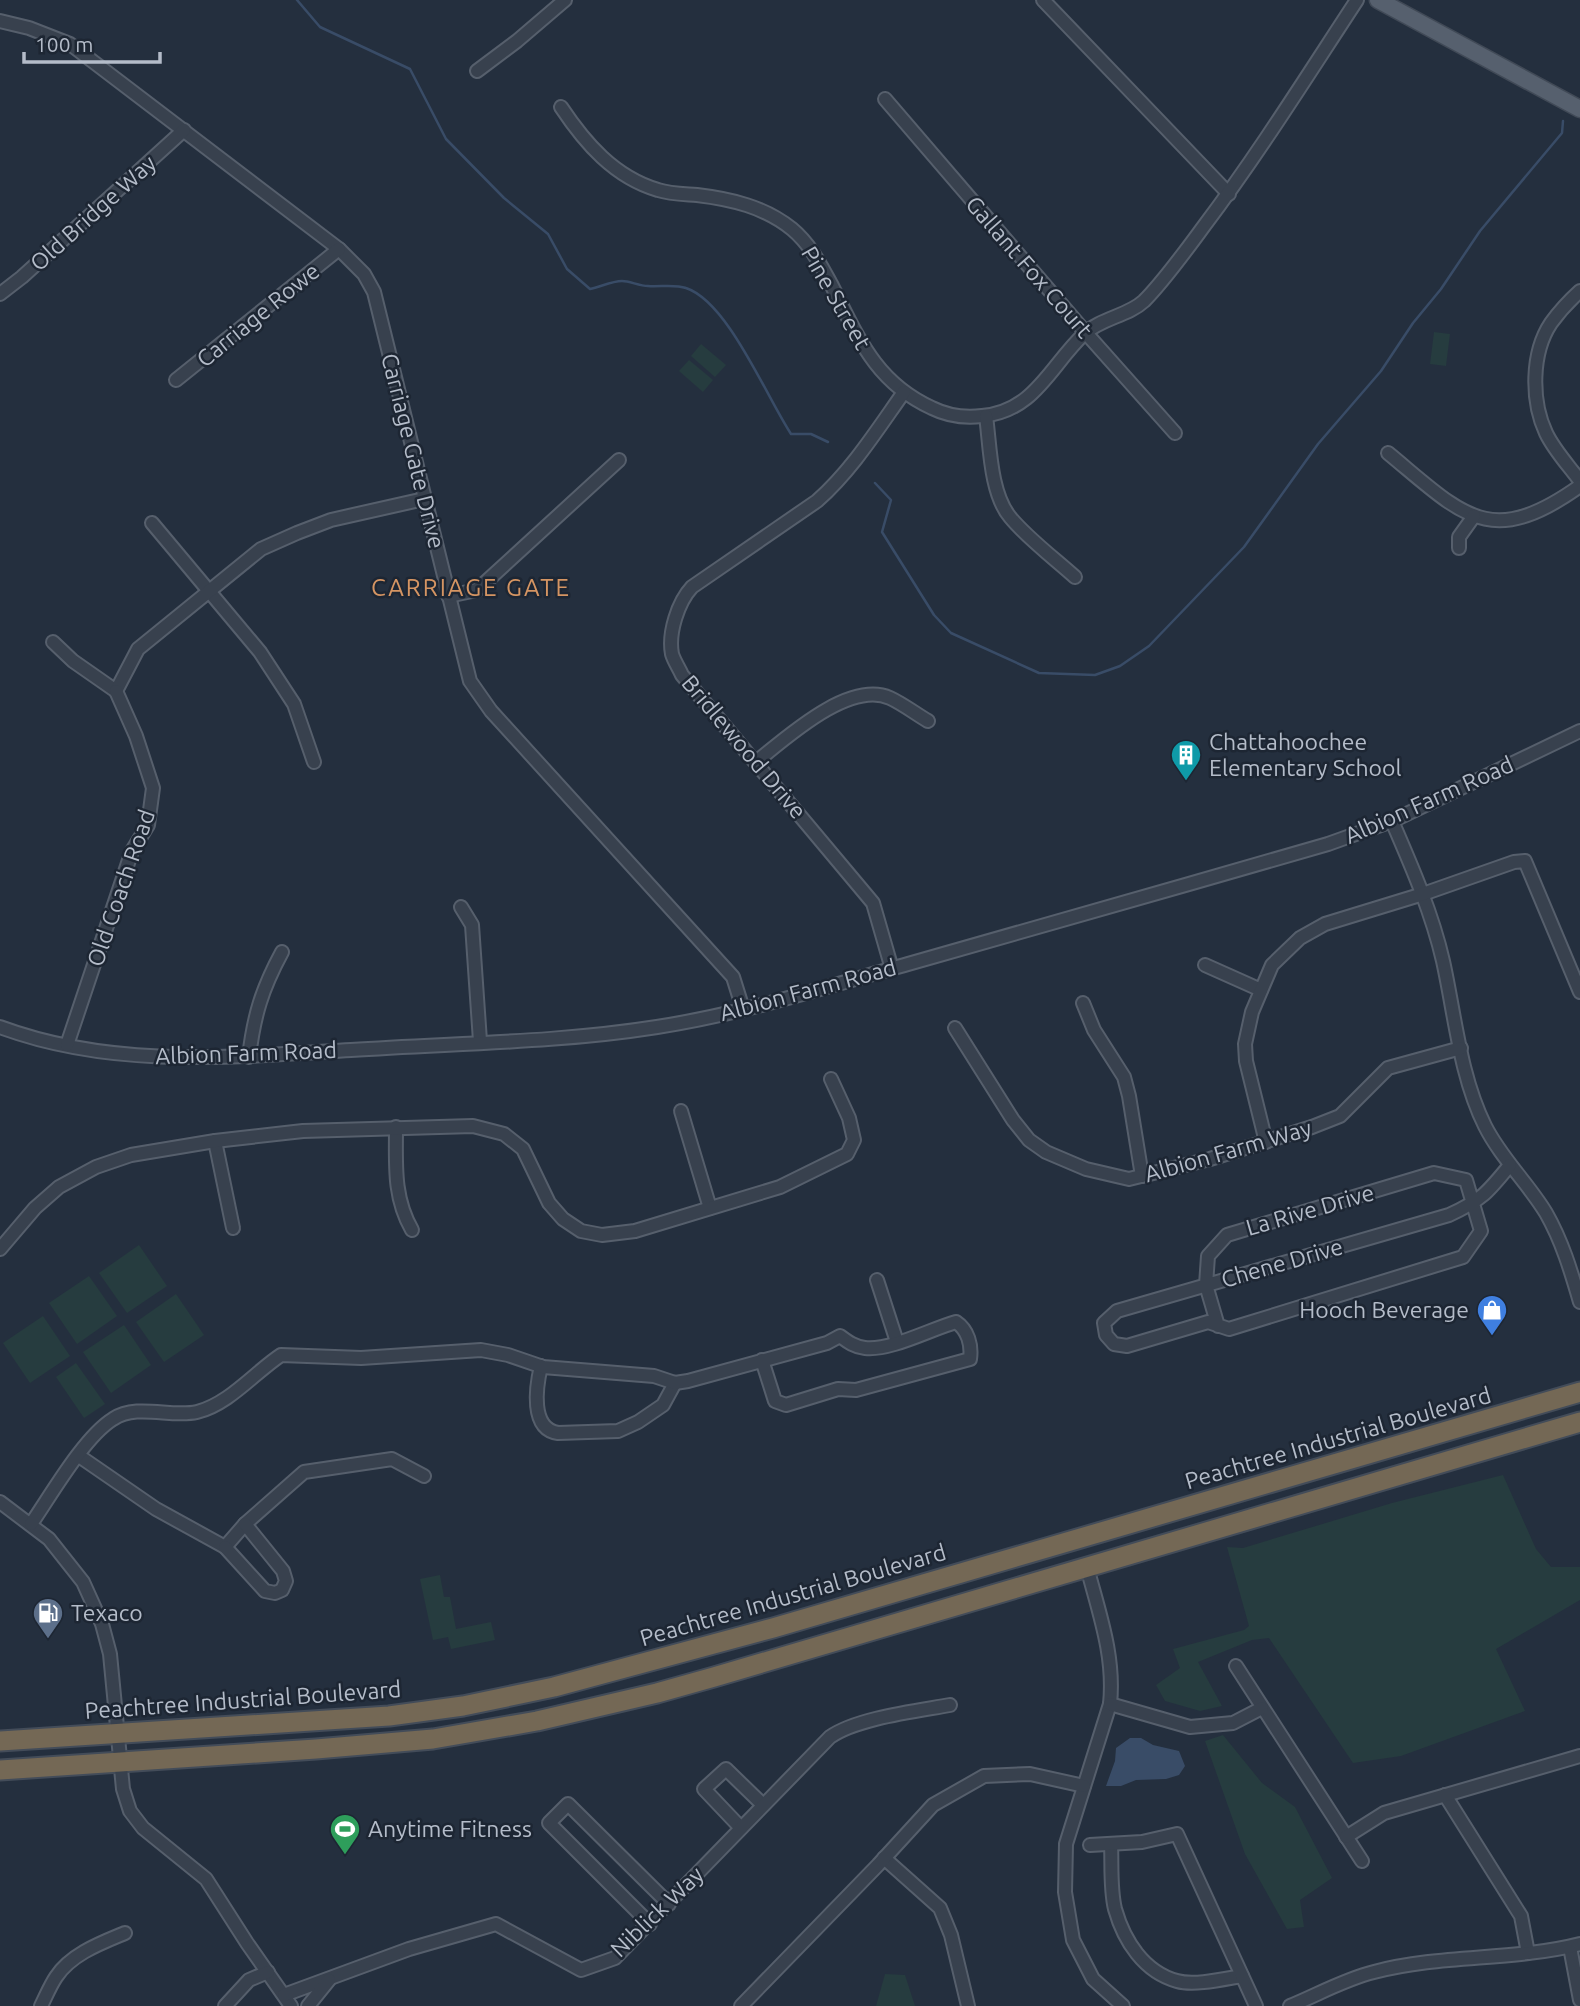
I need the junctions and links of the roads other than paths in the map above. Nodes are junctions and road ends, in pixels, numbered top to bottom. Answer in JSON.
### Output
{"nodes":[{"id":1,"x":565,"y":0,"type":"edge"},
{"id":2,"x":1043,"y":0,"type":"edge"},
{"id":3,"x":1357,"y":0,"type":"edge"},
{"id":4,"x":1378,"y":0,"type":"edge"},
{"id":5,"x":0,"y":21,"type":"edge"},
{"id":6,"x":477,"y":71,"type":"dead end"},
{"id":7,"x":885,"y":99,"type":"dead end"},
{"id":8,"x":561,"y":107,"type":"dead end"},
{"id":9,"x":1580,"y":109,"type":"edge"},
{"id":10,"x":184,"y":130,"type":"junction"},
{"id":11,"x":1229,"y":194,"type":"junction"},
{"id":12,"x":339,"y":249,"type":"junction"},
{"id":13,"x":1580,"y":291,"type":"edge"},
{"id":14,"x":0,"y":294,"type":"edge"},
{"id":15,"x":1086,"y":333,"type":"junction"},
{"id":16,"x":176,"y":380,"type":"dead end"},
{"id":17,"x":904,"y":392,"type":"junction"},
{"id":18,"x":986,"y":416,"type":"junction"},
{"id":19,"x":1175,"y":432,"type":"dead end"},
{"id":20,"x":1388,"y":453,"type":"dead end"},
{"id":21,"x":619,"y":460,"type":"dead end"},
{"id":22,"x":1580,"y":483,"type":"edge"},
{"id":23,"x":424,"y":499,"type":"junction"},
{"id":24,"x":1474,"y":516,"type":"junction"},
{"id":25,"x":152,"y":523,"type":"dead end"},
{"id":26,"x":1459,"y":548,"type":"dead end"},
{"id":27,"x":1075,"y":577,"type":"dead end"},
{"id":28,"x":211,"y":592,"type":"junction"},
{"id":29,"x":448,"y":596,"type":"junction"},
{"id":30,"x":53,"y":642,"type":"dead end"},
{"id":31,"x":116,"y":691,"type":"junction"},
{"id":32,"x":928,"y":721,"type":"dead end"},
{"id":33,"x":1580,"y":731,"type":"edge"},
{"id":34,"x":314,"y":762,"type":"dead end"},
{"id":35,"x":756,"y":762,"type":"junction"},
{"id":36,"x":1392,"y":821,"type":"junction"},
{"id":37,"x":1423,"y":894,"type":"junction"},
{"id":38,"x":461,"y":907,"type":"dead end"},
{"id":39,"x":282,"y":952,"type":"dead end"},
{"id":40,"x":1205,"y":965,"type":"dead end"},
{"id":41,"x":892,"y":969,"type":"junction"},
{"id":42,"x":1261,"y":990,"type":"junction"},
{"id":43,"x":1580,"y":992,"type":"edge"},
{"id":44,"x":1083,"y":1003,"type":"dead end"},
{"id":45,"x":743,"y":1009,"type":"junction"},
{"id":46,"x":0,"y":1027,"type":"edge"},
{"id":47,"x":955,"y":1028,"type":"dead end"},
{"id":48,"x":480,"y":1041,"type":"junction"},
{"id":49,"x":67,"y":1045,"type":"junction"},
{"id":50,"x":1461,"y":1048,"type":"junction"},
{"id":51,"x":249,"y":1057,"type":"junction"},
{"id":52,"x":831,"y":1079,"type":"dead end"},
{"id":53,"x":681,"y":1111,"type":"dead end"},
{"id":54,"x":396,"y":1127,"type":"junction"},
{"id":55,"x":215,"y":1141,"type":"junction"},
{"id":56,"x":1266,"y":1142,"type":"junction"},
{"id":57,"x":1510,"y":1165,"type":"junction"},
{"id":58,"x":1142,"y":1176,"type":"junction"},
{"id":59,"x":1474,"y":1204,"type":"junction"},
{"id":60,"x":709,"y":1208,"type":"junction"},
{"id":61,"x":233,"y":1228,"type":"dead end"},
{"id":62,"x":412,"y":1230,"type":"dead end"},
{"id":63,"x":0,"y":1249,"type":"edge"},
{"id":64,"x":877,"y":1280,"type":"dead end"},
{"id":65,"x":1206,"y":1285,"type":"junction"},
{"id":66,"x":1580,"y":1302,"type":"edge"},
{"id":67,"x":1218,"y":1326,"type":"junction"},
{"id":68,"x":897,"y":1342,"type":"junction"},
{"id":69,"x":762,"y":1360,"type":"junction"},
{"id":70,"x":541,"y":1366,"type":"junction"},
{"id":71,"x":675,"y":1383,"type":"junction"},
{"id":72,"x":1580,"y":1392,"type":"edge"},
{"id":73,"x":1580,"y":1422,"type":"edge"},
{"id":74,"x":79,"y":1456,"type":"junction"},
{"id":75,"x":424,"y":1476,"type":"dead end"},
{"id":76,"x":0,"y":1502,"type":"edge"},
{"id":77,"x":31,"y":1524,"type":"junction"},
{"id":78,"x":245,"y":1524,"type":"junction"},
{"id":79,"x":225,"y":1547,"type":"junction"},
{"id":80,"x":1087,"y":1567,"type":"junction"},
{"id":81,"x":1236,"y":1666,"type":"dead end"},
{"id":82,"x":1110,"y":1704,"type":"junction"},
{"id":83,"x":950,"y":1705,"type":"dead end"},
{"id":84,"x":1262,"y":1708,"type":"junction"},
{"id":85,"x":117,"y":1733,"type":"junction"},
{"id":86,"x":0,"y":1741,"type":"edge"},
{"id":87,"x":1580,"y":1756,"type":"edge"},
{"id":88,"x":121,"y":1762,"type":"junction"},
{"id":89,"x":0,"y":1770,"type":"edge"},
{"id":90,"x":1084,"y":1786,"type":"junction"},
{"id":91,"x":1444,"y":1795,"type":"junction"},
{"id":92,"x":763,"y":1805,"type":"junction"},
{"id":93,"x":741,"y":1828,"type":"junction"},
{"id":94,"x":1346,"y":1837,"type":"junction"},
{"id":95,"x":1111,"y":1844,"type":"junction"},
{"id":96,"x":1090,"y":1845,"type":"dead end"},
{"id":97,"x":884,"y":1858,"type":"junction"},
{"id":98,"x":1362,"y":1861,"type":"dead end"},
{"id":99,"x":669,"y":1904,"type":"junction"},
{"id":100,"x":650,"y":1924,"type":"junction"},
{"id":101,"x":125,"y":1933,"type":"dead end"},
{"id":102,"x":1575,"y":1946,"type":"edge"},
{"id":103,"x":1528,"y":1953,"type":"junction"},
{"id":104,"x":268,"y":1972,"type":"junction"},
{"id":105,"x":1242,"y":1976,"type":"junction"},
{"id":106,"x":329,"y":1980,"type":"junction"},
{"id":107,"x":1580,"y":2000,"type":"edge"},
{"id":108,"x":288,"y":2001,"type":"edge"},
{"id":109,"x":41,"y":2006,"type":"edge"},
{"id":110,"x":225,"y":2006,"type":"edge"},
{"id":111,"x":307,"y":2006,"type":"edge"},
{"id":112,"x":741,"y":2006,"type":"edge"},
{"id":113,"x":968,"y":2006,"type":"edge"},
{"id":114,"x":1123,"y":2006,"type":"edge"},
{"id":115,"x":1256,"y":2006,"type":"edge"},
{"id":116,"x":1290,"y":2006,"type":"edge"}],
"edges":[{"from":1,"to":6,"type":"street"},
{"from":2,"to":11,"type":"street"},
{"from":3,"to":11,"type":"street","name":"Pine Street"},
{"from":4,"to":9,"type":"main road"},
{"from":5,"to":10,"type":"street","name":"Carriage Gate Drive"},
{"from":7,"to":15,"type":"street","name":"Gallant Fox Court"},
{"from":8,"to":17,"type":"street","name":"Pine Street"},
{"from":10,"to":12,"type":"street","name":"Carriage Gate Drive"},
{"from":10,"to":14,"type":"street","name":"Old Bridge Way"},
{"from":11,"to":15,"type":"street","name":"Pine Street"},
{"from":12,"to":16,"type":"street","name":"Carriage Rowe"},
{"from":12,"to":23,"type":"street","name":"Carriage Gate Drive"},
{"from":13,"to":22,"type":"street"},
{"from":15,"to":18,"type":"street","name":"Pine Street"},
{"from":15,"to":19,"type":"street","name":"Gallant Fox Court"},
{"from":17,"to":18,"type":"street","name":"Pine Street"},
{"from":17,"to":35,"type":"street","name":"Bridlewood Drive"},
{"from":18,"to":27,"type":"street"},
{"from":20,"to":24,"type":"street"},
{"from":21,"to":29,"type":"street"},
{"from":22,"to":24,"type":"street"},
{"from":23,"to":28,"type":"street"},
{"from":23,"to":29,"type":"street","name":"Carriage Gate Drive"},
{"from":24,"to":26,"type":"street"},
{"from":25,"to":28,"type":"street"},
{"from":28,"to":31,"type":"street"},
{"from":28,"to":34,"type":"street"},
{"from":29,"to":45,"type":"street","name":"Carriage Gate Drive"},
{"from":30,"to":31,"type":"street"},
{"from":31,"to":49,"type":"street","name":"Old Coach Road"},
{"from":32,"to":35,"type":"street"},
{"from":33,"to":36,"type":"street","name":"Albion Farm Road"},
{"from":35,"to":41,"type":"street","name":"Bridlewood Drive"},
{"from":36,"to":37,"type":"street"},
{"from":36,"to":41,"type":"street","name":"Albion Farm Road"},
{"from":37,"to":42,"type":"street"},
{"from":37,"to":43,"type":"street"},
{"from":37,"to":50,"type":"street"},
{"from":38,"to":48,"type":"street"},
{"from":39,"to":51,"type":"street"},
{"from":40,"to":42,"type":"street"},
{"from":41,"to":45,"type":"street","name":"Albion Farm Road"},
{"from":42,"to":56,"type":"street"},
{"from":44,"to":58,"type":"street"},
{"from":45,"to":48,"type":"street","name":"Albion Farm Road"},
{"from":46,"to":49,"type":"street","name":"Albion Farm Road"},
{"from":47,"to":58,"type":"street","name":"Albion Farm Way"},
{"from":48,"to":51,"type":"street","name":"Albion Farm Road"},
{"from":49,"to":51,"type":"street","name":"Albion Farm Road"},
{"from":50,"to":56,"type":"street","name":"Albion Farm Way"},
{"from":50,"to":57,"type":"street"},
{"from":52,"to":60,"type":"street"},
{"from":53,"to":60,"type":"street"},
{"from":54,"to":55,"type":"street"},
{"from":54,"to":60,"type":"street"},
{"from":54,"to":62,"type":"street"},
{"from":55,"to":61,"type":"street"},
{"from":55,"to":63,"type":"street"},
{"from":56,"to":58,"type":"street","name":"Albion Farm Way"},
{"from":57,"to":59,"type":"street"},
{"from":57,"to":66,"type":"street"},
{"from":59,"to":65,"type":"street","name":"Chene Drive"},
{"from":59,"to":65,"type":"street","name":"La Rive Drive"},
{"from":59,"to":67,"type":"street"},
{"from":64,"to":68,"type":"street"},
{"from":65,"to":67,"type":"street","name":"La Rive Drive"},
{"from":65,"to":67,"type":"street","name":"Chene Drive"},
{"from":68,"to":69,"type":"street"},
{"from":68,"to":69,"type":"street"},
{"from":69,"to":71,"type":"street"},
{"from":70,"to":71,"type":"street"},
{"from":70,"to":71,"type":"street"},
{"from":70,"to":74,"type":"street"},
{"from":72,"to":85,"type":"highway","name":"Peachtree Industrial Boulevard"},
{"from":73,"to":80,"type":"highway"},
{"from":74,"to":77,"type":"street"},
{"from":74,"to":79,"type":"street"},
{"from":75,"to":78,"type":"street"},
{"from":76,"to":77,"type":"street"},
{"from":77,"to":85,"type":"street"},
{"from":78,"to":79,"type":"street"},
{"from":78,"to":79,"type":"street"},
{"from":80,"to":82,"type":"street"},
{"from":80,"to":88,"type":"highway"},
{"from":81,"to":84,"type":"street"},
{"from":82,"to":84,"type":"street"},
{"from":82,"to":90,"type":"street"},
{"from":83,"to":92,"type":"street","name":"Niblick Way"},
{"from":84,"to":94,"type":"street"},
{"from":85,"to":86,"type":"highway","name":"Peachtree Industrial Boulevard"},
{"from":85,"to":88,"type":"street"},
{"from":87,"to":91,"type":"street"},
{"from":88,"to":89,"type":"highway"},
{"from":88,"to":104,"type":"street"},
{"from":90,"to":97,"type":"street"},
{"from":90,"to":114,"type":"street"},
{"from":91,"to":94,"type":"street"},
{"from":91,"to":103,"type":"street"},
{"from":92,"to":93,"type":"street","name":"Niblick Way"},
{"from":92,"to":93,"type":"street"},
{"from":93,"to":99,"type":"street","name":"Niblick Way"},
{"from":94,"to":98,"type":"street"},
{"from":95,"to":96,"type":"street"},
{"from":95,"to":105,"type":"street"},
{"from":95,"to":105,"type":"street"},
{"from":97,"to":112,"type":"street"},
{"from":97,"to":113,"type":"street"},
{"from":99,"to":100,"type":"street","name":"Niblick Way"},
{"from":99,"to":100,"type":"street"},
{"from":100,"to":106,"type":"street","name":"Niblick Way"},
{"from":101,"to":109,"type":"street"},
{"from":102,"to":103,"type":"street"},
{"from":102,"to":107,"type":"street"},
{"from":103,"to":116,"type":"street"},
{"from":104,"to":108,"type":"street"},
{"from":104,"to":110,"type":"street"},
{"from":105,"to":115,"type":"street"},
{"from":106,"to":108,"type":"street","name":"Niblick Way"},
{"from":106,"to":111,"type":"street","name":"Niblick Way"}]}
